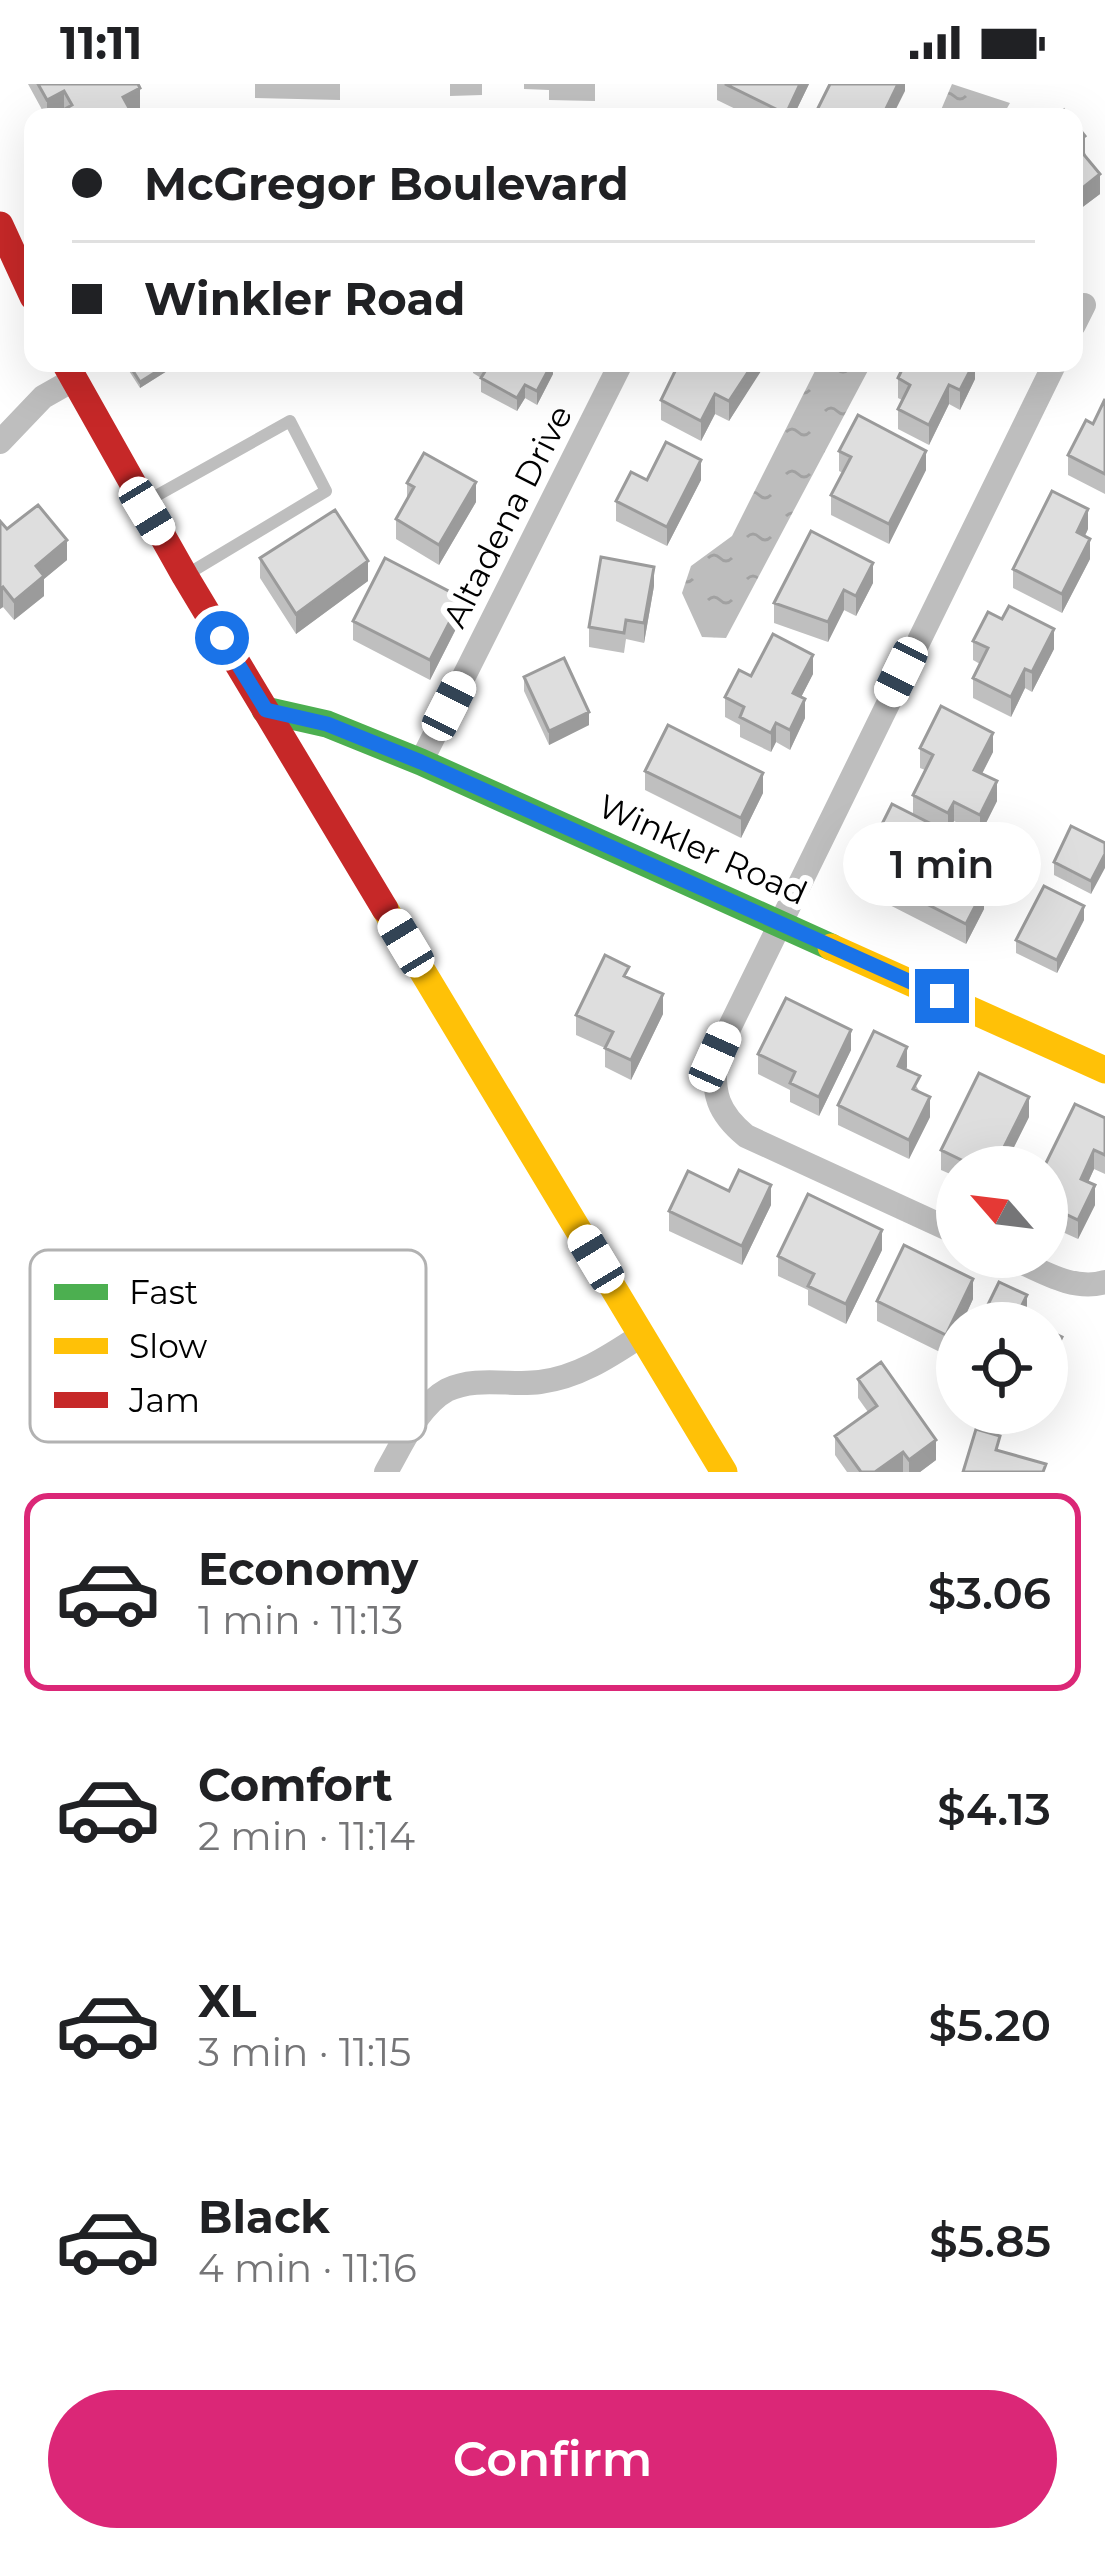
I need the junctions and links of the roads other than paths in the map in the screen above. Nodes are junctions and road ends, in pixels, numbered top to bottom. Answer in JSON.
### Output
{"nodes":[{"id":1,"x":0,"y":225,"type":"edge"},
{"id":2,"x":24,"y":258,"type":"edge"},
{"id":3,"x":68,"y":372,"type":"edge"},
{"id":4,"x":70,"y":372,"type":"edge"},
{"id":5,"x":616,"y":372,"type":"edge"},
{"id":6,"x":1051,"y":372,"type":"edge"},
{"id":7,"x":0,"y":442,"type":"edge"},
{"id":8,"x":142,"y":503,"type":"junction"},
{"id":9,"x":185,"y":576,"type":"junction"},
{"id":10,"x":266,"y":710,"type":"junction"},
{"id":11,"x":421,"y":762,"type":"junction"},
{"id":12,"x":778,"y":922,"type":"junction"},
{"id":13,"x":1105,"y":1070,"type":"edge"},
{"id":14,"x":936,"y":1223,"type":"edge"},
{"id":15,"x":1057,"y":1278,"type":"edge"},
{"id":16,"x":1105,"y":1282,"type":"edge"},
{"id":17,"x":642,"y":1335,"type":"junction"},
{"id":18,"x":426,"y":1410,"type":"edge"},
{"id":19,"x":404,"y":1442,"type":"edge"},
{"id":20,"x":386,"y":1472,"type":"edge"},
{"id":21,"x":724,"y":1472,"type":"edge"}],
"edges":[{"from":1,"to":2,"type":"main road"},
{"from":3,"to":7,"type":"street"},
{"from":4,"to":8,"type":"main road"},
{"from":5,"to":11,"type":"street","name":"Altadena Drive"},
{"from":6,"to":12,"type":"street"},
{"from":8,"to":9,"type":"main road"},
{"from":8,"to":9,"type":"lane"},
{"from":9,"to":10,"type":"main road"},
{"from":10,"to":11,"type":"main road","name":"Winkler Road"},
{"from":10,"to":17,"type":"main road"},
{"from":11,"to":12,"type":"main road","name":"Winkler Road"},
{"from":12,"to":13,"type":"main road","name":"Winkler Road"},
{"from":12,"to":14,"type":"street"},
{"from":15,"to":16,"type":"street"},
{"from":17,"to":18,"type":"street"},
{"from":17,"to":21,"type":"main road"},
{"from":19,"to":20,"type":"street"}]}
